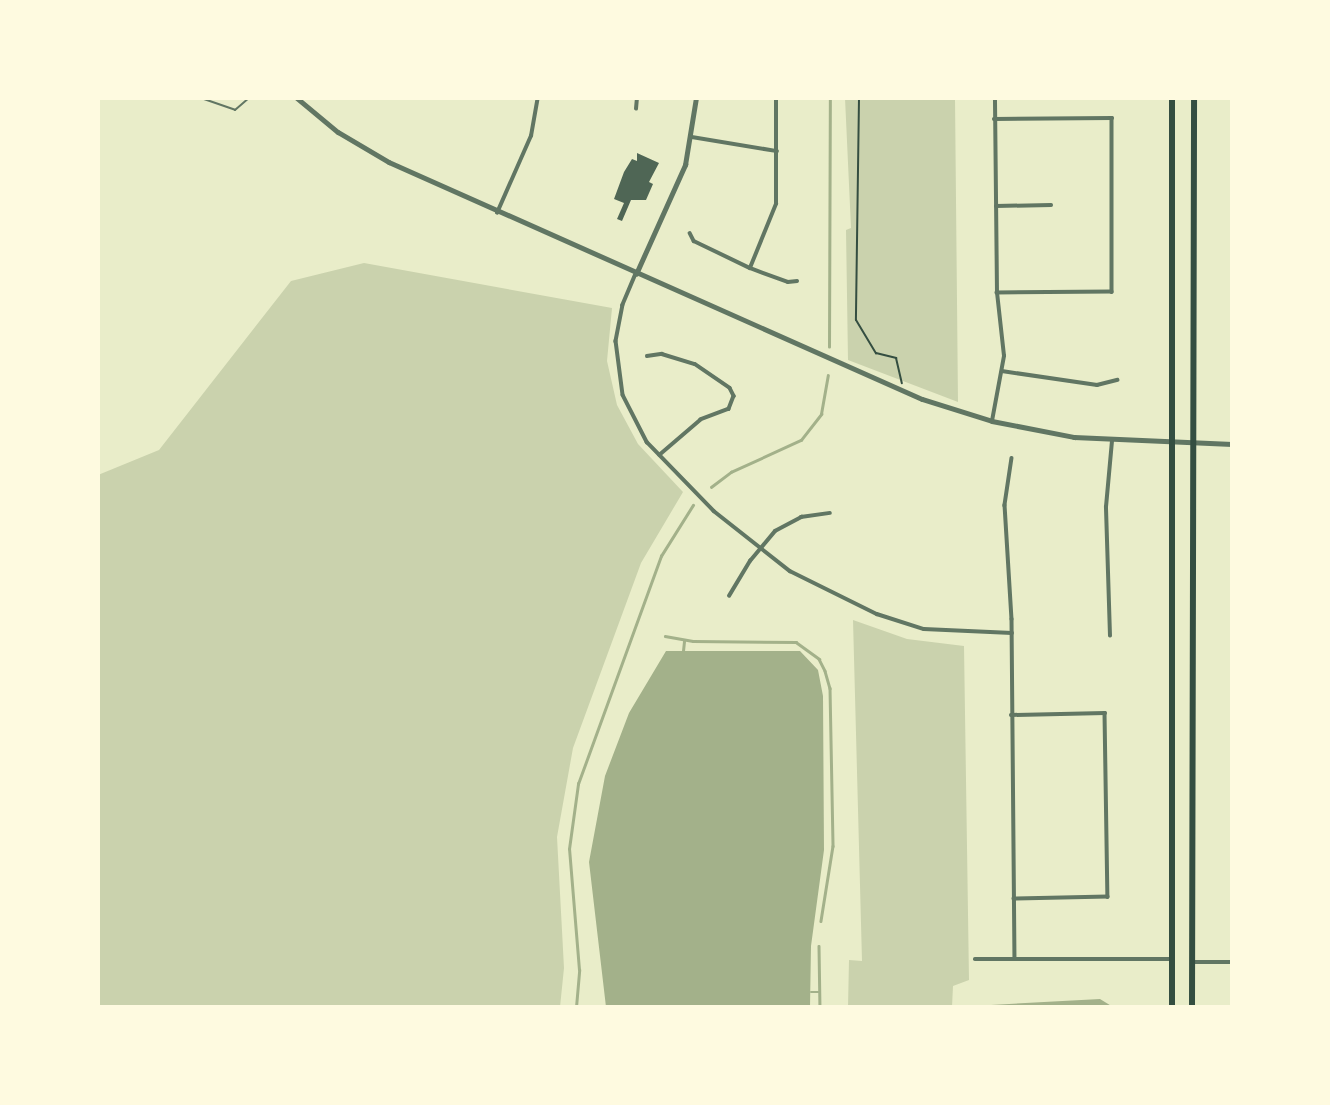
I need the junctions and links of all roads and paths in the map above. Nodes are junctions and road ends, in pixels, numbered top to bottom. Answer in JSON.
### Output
{"nodes":[{"id":1,"x":201,"y":98,"type":"edge"},
{"id":2,"x":249,"y":98,"type":"edge"},
{"id":3,"x":297,"y":98,"type":"edge"},
{"id":4,"x":538,"y":98,"type":"edge"},
{"id":5,"x":637,"y":98,"type":"edge"},
{"id":6,"x":696,"y":98,"type":"edge"},
{"id":7,"x":776,"y":98,"type":"edge"},
{"id":8,"x":859,"y":98,"type":"edge"},
{"id":9,"x":995,"y":98,"type":"edge"},
{"id":10,"x":1172,"y":98,"type":"edge"},
{"id":11,"x":1194,"y":98,"type":"edge"},
{"id":12,"x":636,"y":109,"type":"dead end"},
{"id":13,"x":994,"y":119,"type":"junction"},
{"id":14,"x":692,"y":138,"type":"junction"},
{"id":15,"x":777,"y":151,"type":"junction"},
{"id":16,"x":1051,"y":205,"type":"dead end"},
{"id":17,"x":996,"y":206,"type":"junction"},
{"id":18,"x":498,"y":213,"type":"junction"},
{"id":19,"x":690,"y":233,"type":"dead end"},
{"id":20,"x":750,"y":268,"type":"junction"},
{"id":21,"x":636,"y":274,"type":"junction"},
{"id":22,"x":797,"y":281,"type":"dead end"},
{"id":23,"x":997,"y":293,"type":"junction"},
{"id":24,"x":647,"y":356,"type":"dead end"},
{"id":25,"x":1002,"y":371,"type":"junction"},
{"id":26,"x":1117,"y":380,"type":"dead end"},
{"id":27,"x":902,"y":384,"type":"dead end"},
{"id":28,"x":992,"y":421,"type":"junction"},
{"id":29,"x":1112,"y":441,"type":"junction"},
{"id":30,"x":1172,"y":443,"type":"junction"},
{"id":31,"x":1193,"y":443,"type":"junction"},
{"id":32,"x":1232,"y":444,"type":"edge"},
{"id":33,"x":660,"y":455,"type":"junction"},
{"id":34,"x":1012,"y":458,"type":"dead end"},
{"id":35,"x":830,"y":513,"type":"dead end"},
{"id":36,"x":759,"y":549,"type":"junction"},
{"id":37,"x":729,"y":596,"type":"dead end"},
{"id":38,"x":1013,"y":633,"type":"junction"},
{"id":39,"x":1110,"y":636,"type":"dead end"},
{"id":40,"x":1010,"y":715,"type":"junction"},
{"id":41,"x":1014,"y":899,"type":"junction"},
{"id":42,"x":975,"y":959,"type":"dead end"},
{"id":43,"x":1172,"y":959,"type":"junction"},
{"id":44,"x":1015,"y":960,"type":"junction"},
{"id":45,"x":1192,"y":962,"type":"junction"},
{"id":46,"x":1232,"y":962,"type":"edge"},
{"id":47,"x":1172,"y":1007,"type":"edge"},
{"id":48,"x":1192,"y":1007,"type":"edge"}],
"edges":[{"from":1,"to":2,"type":"lane"},
{"from":3,"to":18,"type":"street"},
{"from":4,"to":18,"type":"street"},
{"from":5,"to":12,"type":"street"},
{"from":6,"to":14,"type":"street"},
{"from":7,"to":15,"type":"street"},
{"from":8,"to":27,"type":"path"},
{"from":9,"to":13,"type":"street"},
{"from":10,"to":30,"type":"main road"},
{"from":11,"to":31,"type":"main road"},
{"from":13,"to":17,"type":"street"},
{"from":13,"to":23,"type":"street"},
{"from":14,"to":15,"type":"street"},
{"from":14,"to":21,"type":"street"},
{"from":15,"to":20,"type":"street"},
{"from":16,"to":17,"type":"street"},
{"from":17,"to":23,"type":"street"},
{"from":18,"to":21,"type":"street"},
{"from":19,"to":20,"type":"street"},
{"from":20,"to":22,"type":"street"},
{"from":21,"to":28,"type":"street"},
{"from":21,"to":33,"type":"street"},
{"from":23,"to":25,"type":"street"},
{"from":24,"to":33,"type":"street"},
{"from":25,"to":26,"type":"street"},
{"from":25,"to":28,"type":"street"},
{"from":28,"to":29,"type":"street"},
{"from":29,"to":30,"type":"street"},
{"from":29,"to":39,"type":"street"},
{"from":30,"to":31,"type":"street"},
{"from":30,"to":43,"type":"main road"},
{"from":31,"to":32,"type":"street"},
{"from":31,"to":45,"type":"main road"},
{"from":33,"to":36,"type":"street"},
{"from":34,"to":38,"type":"street"},
{"from":35,"to":36,"type":"street"},
{"from":36,"to":37,"type":"street"},
{"from":36,"to":38,"type":"street"},
{"from":38,"to":40,"type":"street"},
{"from":40,"to":41,"type":"street"},
{"from":40,"to":41,"type":"street"},
{"from":41,"to":44,"type":"street"},
{"from":42,"to":44,"type":"street"},
{"from":43,"to":44,"type":"street"},
{"from":43,"to":47,"type":"main road"},
{"from":45,"to":46,"type":"street"},
{"from":45,"to":48,"type":"main road"}]}
